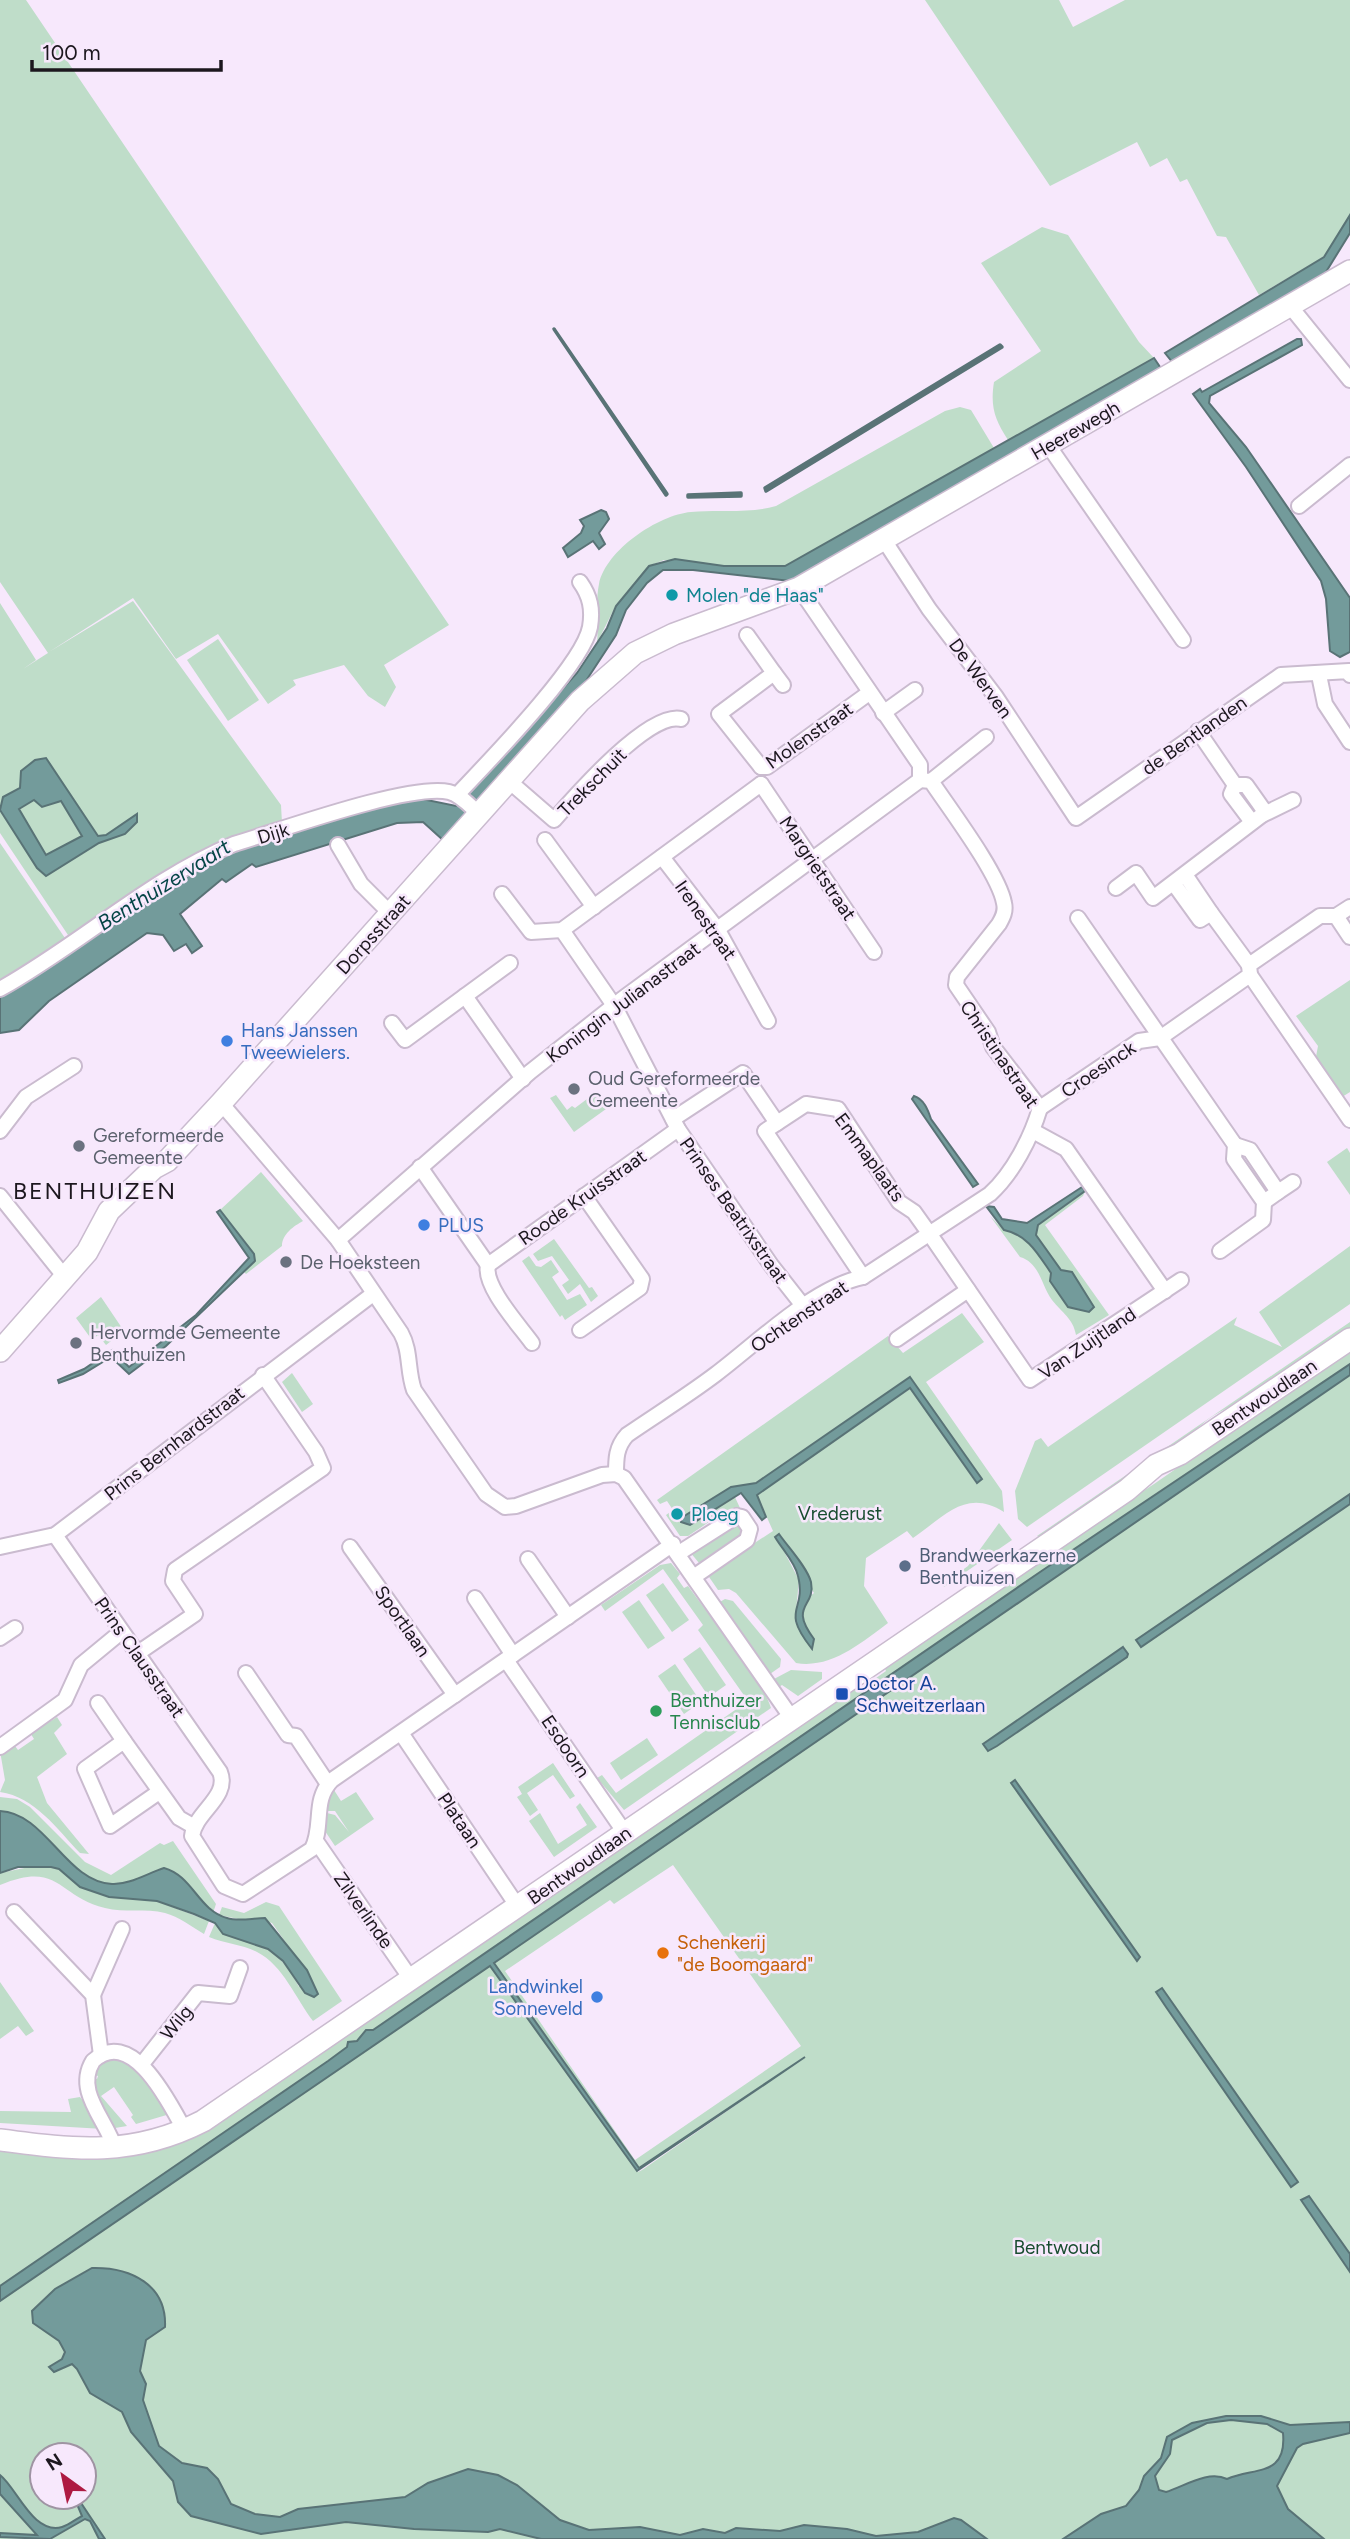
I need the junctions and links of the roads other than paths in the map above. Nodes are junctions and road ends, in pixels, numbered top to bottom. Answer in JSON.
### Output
{"nodes":[{"id":1,"x":1350,"y":271,"type":"edge"},
{"id":2,"x":1290,"y":306,"type":"junction"},
{"id":3,"x":1350,"y":380,"type":"edge"},
{"id":4,"x":1048,"y":445,"type":"junction"},
{"id":5,"x":1350,"y":465,"type":"edge"},
{"id":6,"x":1298,"y":506,"type":"dead end"},
{"id":7,"x":884,"y":540,"type":"junction"},
{"id":8,"x":580,"y":582,"type":"dead end"},
{"id":9,"x":799,"y":589,"type":"junction"},
{"id":10,"x":747,"y":635,"type":"dead end"},
{"id":11,"x":1183,"y":640,"type":"dead end"},
{"id":12,"x":1350,"y":672,"type":"edge"},
{"id":13,"x":1319,"y":675,"type":"junction"},
{"id":14,"x":915,"y":690,"type":"dead end"},
{"id":15,"x":869,"y":693,"type":"junction"},
{"id":16,"x":883,"y":713,"type":"junction"},
{"id":17,"x":681,"y":719,"type":"dead end"},
{"id":18,"x":1198,"y":731,"type":"junction"},
{"id":19,"x":986,"y":737,"type":"dead end"},
{"id":20,"x":1350,"y":742,"type":"edge"},
{"id":21,"x":761,"y":767,"type":"junction"},
{"id":22,"x":509,"y":780,"type":"junction"},
{"id":23,"x":925,"y":780,"type":"junction"},
{"id":24,"x":761,"y":784,"type":"junction"},
{"id":25,"x":1293,"y":800,"type":"dead end"},
{"id":26,"x":468,"y":804,"type":"junction"},
{"id":27,"x":1076,"y":818,"type":"joint"},
{"id":28,"x":1257,"y":818,"type":"junction"},
{"id":29,"x":545,"y":840,"type":"dead end"},
{"id":30,"x":338,"y":845,"type":"dead end"},
{"id":31,"x":662,"y":857,"type":"junction"},
{"id":32,"x":814,"y":859,"type":"junction"},
{"id":33,"x":1180,"y":880,"type":"junction"},
{"id":34,"x":1116,"y":888,"type":"dead end"},
{"id":35,"x":502,"y":894,"type":"dead end"},
{"id":36,"x":594,"y":907,"type":"junction"},
{"id":37,"x":1350,"y":907,"type":"edge"},
{"id":38,"x":391,"y":914,"type":"junction"},
{"id":39,"x":1336,"y":916,"type":"junction"},
{"id":40,"x":1078,"y":918,"type":"dead end"},
{"id":41,"x":562,"y":930,"type":"junction"},
{"id":42,"x":718,"y":930,"type":"junction"},
{"id":43,"x":1350,"y":937,"type":"edge"},
{"id":44,"x":874,"y":952,"type":"dead end"},
{"id":45,"x":510,"y":962,"type":"dead end"},
{"id":46,"x":1250,"y":970,"type":"junction"},
{"id":47,"x":0,"y":989,"type":"edge"},
{"id":48,"x":465,"y":996,"type":"junction"},
{"id":49,"x":615,"y":1007,"type":"junction"},
{"id":50,"x":768,"y":1021,"type":"dead end"},
{"id":51,"x":392,"y":1023,"type":"dead end"},
{"id":52,"x":1160,"y":1038,"type":"junction"},
{"id":53,"x":74,"y":1066,"type":"dead end"},
{"id":54,"x":523,"y":1079,"type":"junction"},
{"id":55,"x":221,"y":1102,"type":"junction"},
{"id":56,"x":1040,"y":1108,"type":"junction"},
{"id":57,"x":1350,"y":1120,"type":"edge"},
{"id":58,"x":676,"y":1124,"type":"junction"},
{"id":59,"x":771,"y":1127,"type":"junction"},
{"id":60,"x":0,"y":1131,"type":"edge"},
{"id":61,"x":1033,"y":1131,"type":"junction"},
{"id":62,"x":1235,"y":1146,"type":"junction"},
{"id":63,"x":420,"y":1167,"type":"junction"},
{"id":64,"x":1293,"y":1182,"type":"dead end"},
{"id":65,"x":1278,"y":1192,"type":"junction"},
{"id":66,"x":0,"y":1196,"type":"edge"},
{"id":67,"x":584,"y":1196,"type":"junction"},
{"id":68,"x":1264,"y":1202,"type":"junction"},
{"id":69,"x":929,"y":1233,"type":"junction"},
{"id":70,"x":338,"y":1240,"type":"junction"},
{"id":71,"x":1220,"y":1251,"type":"dead end"},
{"id":72,"x":488,"y":1265,"type":"junction"},
{"id":73,"x":64,"y":1276,"type":"junction"},
{"id":74,"x":863,"y":1276,"type":"junction"},
{"id":75,"x":1181,"y":1280,"type":"dead end"},
{"id":76,"x":968,"y":1290,"type":"junction"},
{"id":77,"x":1165,"y":1291,"type":"junction"},
{"id":78,"x":373,"y":1294,"type":"junction"},
{"id":79,"x":804,"y":1307,"type":"junction"},
{"id":80,"x":580,"y":1331,"type":"dead end"},
{"id":81,"x":897,"y":1339,"type":"dead end"},
{"id":82,"x":1350,"y":1340,"type":"edge"},
{"id":83,"x":531,"y":1343,"type":"dead end"},
{"id":84,"x":0,"y":1351,"type":"edge"},
{"id":85,"x":263,"y":1375,"type":"junction"},
{"id":86,"x":616,"y":1474,"type":"junction"},
{"id":87,"x":55,"y":1535,"type":"junction"},
{"id":88,"x":0,"y":1547,"type":"edge"},
{"id":89,"x":350,"y":1547,"type":"dead end"},
{"id":90,"x":676,"y":1549,"type":"junction"},
{"id":91,"x":528,"y":1559,"type":"dead end"},
{"id":92,"x":695,"y":1576,"type":"junction"},
{"id":93,"x":475,"y":1598,"type":"dead end"},
{"id":94,"x":568,"y":1617,"type":"junction"},
{"id":95,"x":15,"y":1628,"type":"dead end"},
{"id":96,"x":121,"y":1632,"type":"junction"},
{"id":97,"x":0,"y":1638,"type":"edge"},
{"id":98,"x":138,"y":1653,"type":"junction"},
{"id":99,"x":510,"y":1657,"type":"junction"},
{"id":100,"x":246,"y":1673,"type":"dead end"},
{"id":101,"x":455,"y":1695,"type":"junction"},
{"id":102,"x":98,"y":1703,"type":"dead end"},
{"id":103,"x":791,"y":1717,"type":"junction"},
{"id":104,"x":401,"y":1733,"type":"junction"},
{"id":105,"x":124,"y":1741,"type":"junction"},
{"id":106,"x":0,"y":1747,"type":"edge"},
{"id":107,"x":328,"y":1784,"type":"junction"},
{"id":108,"x":159,"y":1792,"type":"junction"},
{"id":109,"x":193,"y":1826,"type":"junction"},
{"id":110,"x":625,"y":1833,"type":"junction"},
{"id":111,"x":316,"y":1841,"type":"junction"},
{"id":112,"x":518,"y":1907,"type":"junction"},
{"id":113,"x":14,"y":1912,"type":"dead end"},
{"id":114,"x":122,"y":1928,"type":"dead end"},
{"id":115,"x":240,"y":1968,"type":"dead end"},
{"id":116,"x":411,"y":1979,"type":"junction"},
{"id":117,"x":93,"y":1995,"type":"junction"},
{"id":118,"x":101,"y":2055,"type":"junction"},
{"id":119,"x":142,"y":2064,"type":"junction"},
{"id":120,"x":186,"y":2131,"type":"junction"},
{"id":121,"x":0,"y":2140,"type":"edge"},
{"id":122,"x":116,"y":2149,"type":"junction"}],
"edges":[{"from":1,"to":2,"type":"street","name":"Heerewegh"},
{"from":2,"to":3,"type":"street"},
{"from":2,"to":4,"type":"street","name":"Heerewegh"},
{"from":4,"to":7,"type":"street","name":"Heerewegh"},
{"from":4,"to":11,"type":"street"},
{"from":5,"to":6,"type":"street"},
{"from":7,"to":9,"type":"street","name":"Heerewegh"},
{"from":7,"to":27,"type":"street","name":"De Werven"},
{"from":8,"to":26,"type":"street"},
{"from":9,"to":15,"type":"street","name":"Christinastraat"},
{"from":9,"to":22,"type":"street","name":"Dorpsstraat"},
{"from":10,"to":21,"type":"street"},
{"from":12,"to":13,"type":"street","name":"de Bentlanden"},
{"from":13,"to":18,"type":"street","name":"de Bentlanden"},
{"from":13,"to":20,"type":"street"},
{"from":14,"to":16,"type":"street"},
{"from":15,"to":16,"type":"street","name":"Christinastraat"},
{"from":15,"to":21,"type":"street","name":"Molenstraat"},
{"from":16,"to":23,"type":"street","name":"Christinastraat"},
{"from":17,"to":22,"type":"street","name":"Trekschuit"},
{"from":18,"to":27,"type":"street","name":"de Bentlanden"},
{"from":18,"to":28,"type":"street"},
{"from":19,"to":23,"type":"street"},
{"from":21,"to":24,"type":"street","name":"Molenstraat"},
{"from":22,"to":26,"type":"street","name":"Dorpsstraat"},
{"from":23,"to":32,"type":"street","name":"Koningin Julianastraat"},
{"from":23,"to":56,"type":"street","name":"Christinastraat"},
{"from":24,"to":31,"type":"street"},
{"from":24,"to":32,"type":"street","name":"Margrietstraat"},
{"from":25,"to":28,"type":"street"},
{"from":26,"to":38,"type":"street","name":"Dorpsstraat"},
{"from":26,"to":47,"type":"street","name":"Dijk"},
{"from":28,"to":33,"type":"street"},
{"from":29,"to":36,"type":"street"},
{"from":30,"to":38,"type":"street"},
{"from":31,"to":36,"type":"street"},
{"from":31,"to":42,"type":"street","name":"Irenestraat"},
{"from":32,"to":42,"type":"street","name":"Koningin Julianastraat"},
{"from":32,"to":44,"type":"street","name":"Margrietstraat"},
{"from":33,"to":34,"type":"street"},
{"from":33,"to":46,"type":"street"},
{"from":35,"to":41,"type":"street"},
{"from":36,"to":41,"type":"street"},
{"from":37,"to":39,"type":"street","name":"Croesinck"},
{"from":38,"to":55,"type":"street","name":"Dorpsstraat"},
{"from":39,"to":43,"type":"street"},
{"from":39,"to":46,"type":"street","name":"Croesinck"},
{"from":40,"to":52,"type":"street","name":"Croesinck"},
{"from":41,"to":49,"type":"street","name":"Prinses Beatrixstraat"},
{"from":42,"to":49,"type":"street","name":"Koningin Julianastraat"},
{"from":42,"to":50,"type":"street","name":"Irenestraat"},
{"from":45,"to":48,"type":"street"},
{"from":46,"to":52,"type":"street","name":"Croesinck"},
{"from":46,"to":57,"type":"street"},
{"from":48,"to":51,"type":"street"},
{"from":48,"to":54,"type":"street"},
{"from":49,"to":54,"type":"street","name":"Koningin Julianastraat"},
{"from":49,"to":58,"type":"street","name":"Prinses Beatrixstraat"},
{"from":52,"to":56,"type":"street","name":"Croesinck"},
{"from":52,"to":62,"type":"street","name":"Croesinck"},
{"from":53,"to":60,"type":"street"},
{"from":54,"to":63,"type":"street","name":"Koningin Julianastraat"},
{"from":55,"to":70,"type":"street"},
{"from":55,"to":73,"type":"street","name":"Dorpsstraat"},
{"from":56,"to":61,"type":"street","name":"Christinastraat"},
{"from":58,"to":59,"type":"street","name":"Roode Kruisstraat"},
{"from":58,"to":67,"type":"street","name":"Roode Kruisstraat"},
{"from":58,"to":79,"type":"street","name":"Prinses Beatrixstraat"},
{"from":59,"to":69,"type":"street","name":"Emmaplaats"},
{"from":59,"to":74,"type":"street","name":"Ochtenstraat"},
{"from":61,"to":69,"type":"street","name":"Christinastraat"},
{"from":61,"to":77,"type":"street"},
{"from":62,"to":65,"type":"street"},
{"from":62,"to":68,"type":"street"},
{"from":63,"to":70,"type":"street","name":"Koningin Julianastraat"},
{"from":63,"to":72,"type":"street"},
{"from":64,"to":65,"type":"street"},
{"from":65,"to":68,"type":"street"},
{"from":66,"to":73,"type":"street"},
{"from":67,"to":72,"type":"street","name":"Roode Kruisstraat"},
{"from":67,"to":80,"type":"street"},
{"from":68,"to":71,"type":"street"},
{"from":69,"to":74,"type":"street","name":"Christinastraat"},
{"from":69,"to":76,"type":"street","name":"Van Zuijtland"},
{"from":70,"to":78,"type":"street"},
{"from":72,"to":83,"type":"street"},
{"from":73,"to":84,"type":"street","name":"Dorpsstraat"},
{"from":74,"to":79,"type":"street","name":"Ochtenstraat"},
{"from":75,"to":77,"type":"street","name":"Van Zuijtland"},
{"from":76,"to":77,"type":"street","name":"Van Zuijtland"},
{"from":76,"to":81,"type":"street"},
{"from":78,"to":85,"type":"street","name":"Prins Bernhardstraat"},
{"from":78,"to":86,"type":"street"},
{"from":79,"to":86,"type":"street","name":"Ochtenstraat"},
{"from":82,"to":103,"type":"street","name":"Bentwoudlaan"},
{"from":85,"to":87,"type":"street","name":"Prins Bernhardstraat"},
{"from":85,"to":98,"type":"street"},
{"from":86,"to":90,"type":"street"},
{"from":87,"to":88,"type":"street","name":"Prins Bernhardstraat"},
{"from":87,"to":96,"type":"street","name":"Prins Clausstraat"},
{"from":89,"to":101,"type":"street","name":"Sportlaan"},
{"from":90,"to":92,"type":"street"},
{"from":90,"to":92,"type":"street"},
{"from":90,"to":94,"type":"street"},
{"from":91,"to":94,"type":"street"},
{"from":92,"to":103,"type":"street"},
{"from":93,"to":99,"type":"street","name":"Esdoorn"},
{"from":94,"to":99,"type":"street"},
{"from":95,"to":97,"type":"street"},
{"from":96,"to":98,"type":"street","name":"Prins Clausstraat"},
{"from":96,"to":106,"type":"street"},
{"from":98,"to":109,"type":"street","name":"Prins Clausstraat"},
{"from":99,"to":101,"type":"street"},
{"from":99,"to":110,"type":"street","name":"Esdoorn"},
{"from":100,"to":107,"type":"street"},
{"from":101,"to":104,"type":"street"},
{"from":102,"to":105,"type":"street"},
{"from":103,"to":110,"type":"street","name":"Bentwoudlaan"},
{"from":104,"to":107,"type":"street"},
{"from":104,"to":112,"type":"street","name":"Plataan"},
{"from":105,"to":108,"type":"street"},
{"from":105,"to":108,"type":"street"},
{"from":107,"to":111,"type":"street"},
{"from":108,"to":109,"type":"street"},
{"from":109,"to":111,"type":"street"},
{"from":110,"to":112,"type":"street","name":"Bentwoudlaan"},
{"from":111,"to":116,"type":"street","name":"Zilverlinde"},
{"from":112,"to":116,"type":"street","name":"Bentwoudlaan"},
{"from":113,"to":117,"type":"street"},
{"from":114,"to":117,"type":"street"},
{"from":115,"to":119,"type":"street","name":"Wilg"},
{"from":116,"to":120,"type":"street","name":"Bentwoudlaan"},
{"from":117,"to":118,"type":"street"},
{"from":118,"to":119,"type":"street"},
{"from":118,"to":122,"type":"street"},
{"from":119,"to":120,"type":"street"},
{"from":120,"to":122,"type":"street","name":"Bentwoudlaan"},
{"from":121,"to":122,"type":"street","name":"Bentwoudlaan"}]}
